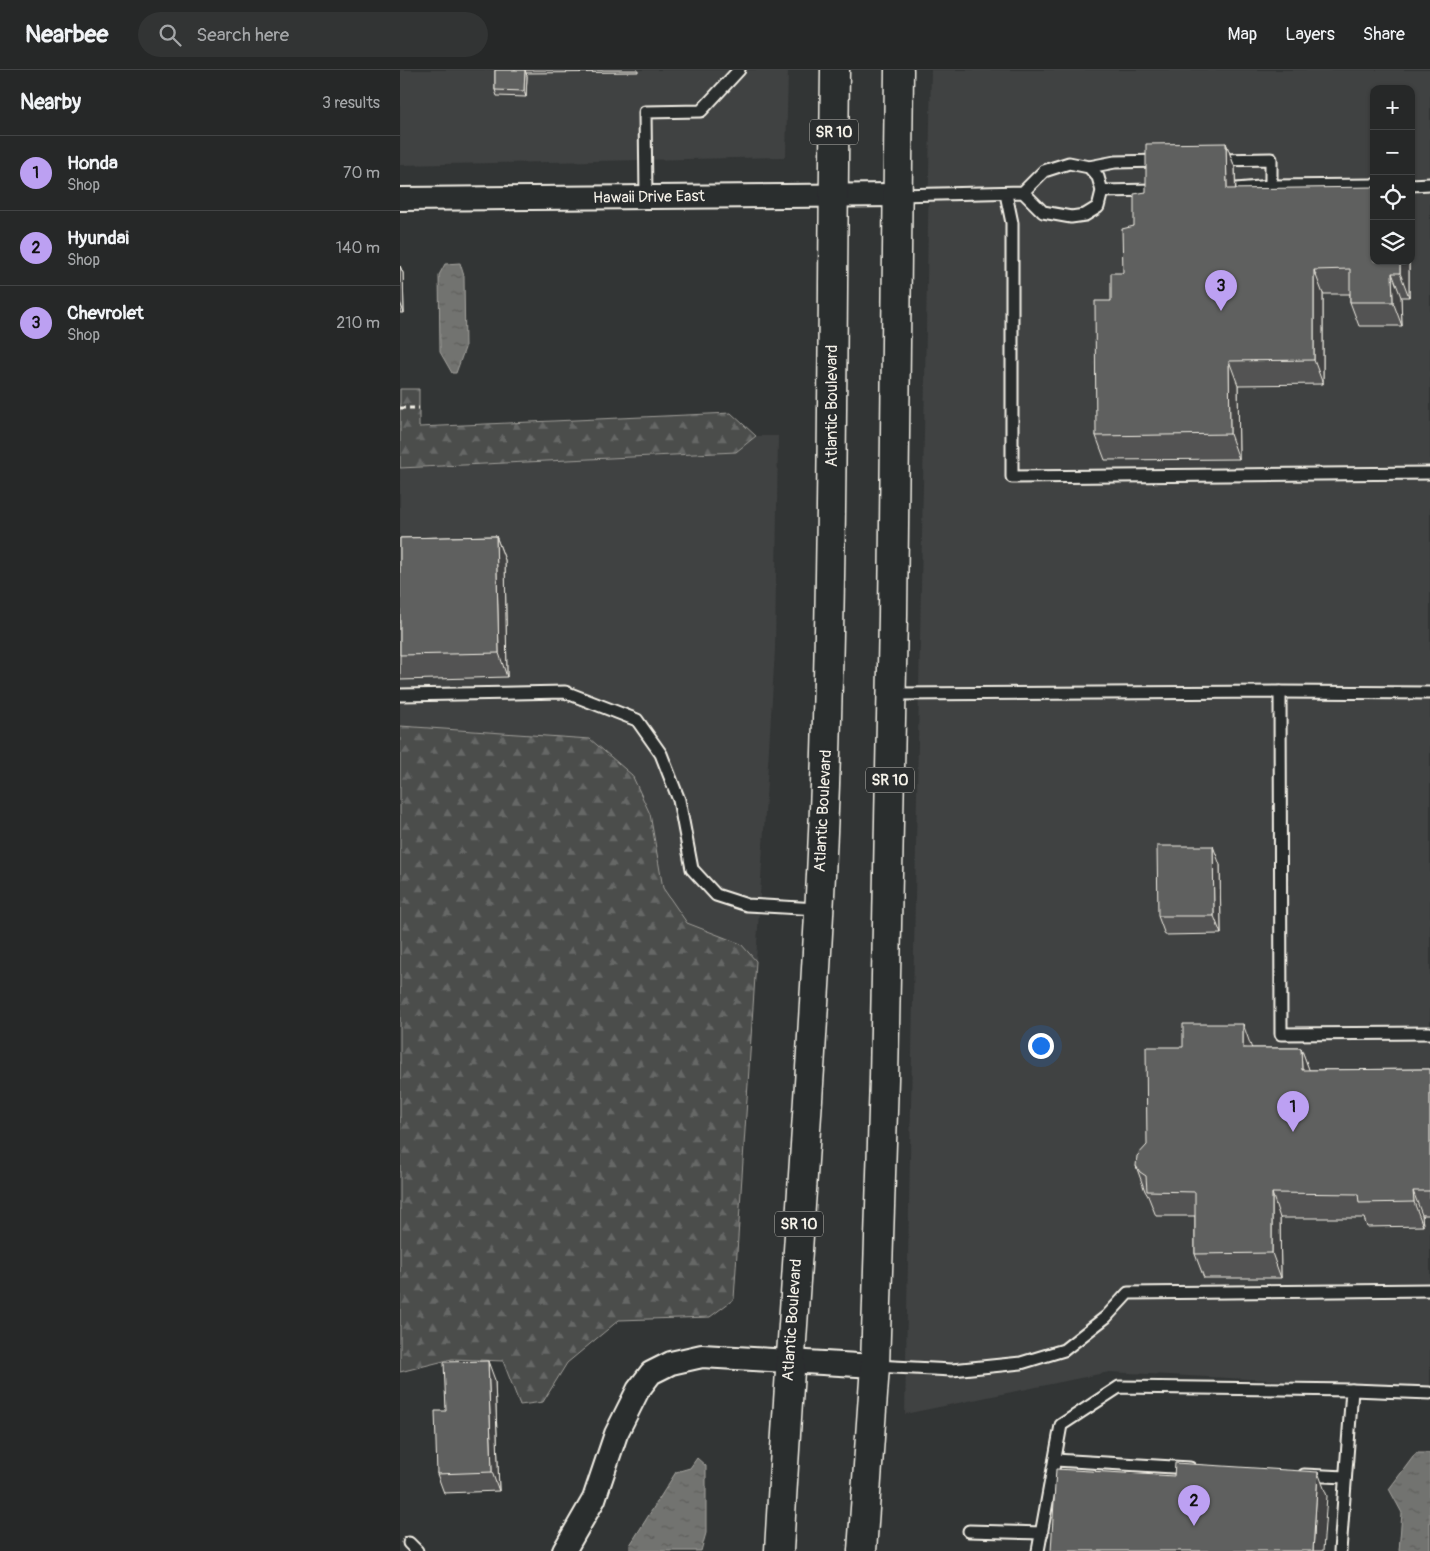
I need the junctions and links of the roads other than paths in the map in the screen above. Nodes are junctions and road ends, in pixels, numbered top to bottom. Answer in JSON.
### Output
{"nodes":[{"id":1,"x":739,"y":70,"type":"edge"},
{"id":2,"x":835,"y":70,"type":"edge"},
{"id":3,"x":899,"y":70,"type":"edge"},
{"id":4,"x":1203,"y":160,"type":"edge"},
{"id":5,"x":1174,"y":161,"type":"edge"},
{"id":6,"x":1089,"y":167,"type":"junction"},
{"id":7,"x":1430,"y":184,"type":"edge"},
{"id":8,"x":1370,"y":185,"type":"edge"},
{"id":9,"x":1415,"y":185,"type":"edge"},
{"id":10,"x":1271,"y":186,"type":"junction"},
{"id":11,"x":1236,"y":189,"type":"edge"},
{"id":12,"x":1154,"y":190,"type":"edge"},
{"id":13,"x":1102,"y":191,"type":"junction"},
{"id":14,"x":1023,"y":192,"type":"junction"},
{"id":15,"x":1006,"y":194,"type":"junction"},
{"id":16,"x":833,"y":195,"type":"junction"},
{"id":17,"x":898,"y":195,"type":"junction"},
{"id":18,"x":646,"y":197,"type":"junction"},
{"id":19,"x":400,"y":199,"type":"edge"},
{"id":20,"x":1430,"y":473,"type":"edge"},
{"id":21,"x":1280,"y":692,"type":"junction"},
{"id":22,"x":1430,"y":692,"type":"edge"},
{"id":23,"x":892,"y":694,"type":"junction"},
{"id":24,"x":400,"y":695,"type":"edge"},
{"id":25,"x":818,"y":910,"type":"junction"},
{"id":26,"x":1430,"y":1033,"type":"edge"},
{"id":27,"x":1430,"y":1290,"type":"edge"},
{"id":28,"x":790,"y":1360,"type":"junction"},
{"id":29,"x":875,"y":1366,"type":"junction"},
{"id":30,"x":1352,"y":1390,"type":"junction"},
{"id":31,"x":1430,"y":1393,"type":"edge"},
{"id":32,"x":1055,"y":1460,"type":"junction"},
{"id":33,"x":1200,"y":1468,"type":"edge"},
{"id":34,"x":1297,"y":1474,"type":"edge"},
{"id":35,"x":1345,"y":1477,"type":"junction"},
{"id":36,"x":969,"y":1531,"type":"dead end"},
{"id":37,"x":1042,"y":1533,"type":"junction"},
{"id":38,"x":564,"y":1551,"type":"edge"},
{"id":39,"x":778,"y":1551,"type":"edge"},
{"id":40,"x":862,"y":1551,"type":"edge"},
{"id":41,"x":1038,"y":1551,"type":"edge"},
{"id":42,"x":1340,"y":1551,"type":"edge"}],
"edges":[{"from":1,"to":18,"type":"lane"},
{"from":2,"to":16,"type":"highway","name":"Atlantic Boulevard","number":"SR 10"},
{"from":3,"to":17,"type":"highway","number":"SR 10"},
{"from":4,"to":10,"type":"lane"},
{"from":5,"to":6,"type":"lane"},
{"from":6,"to":13,"type":"lane"},
{"from":6,"to":14,"type":"lane"},
{"from":7,"to":9,"type":"lane"},
{"from":8,"to":10,"type":"lane"},
{"from":10,"to":11,"type":"lane"},
{"from":12,"to":13,"type":"lane"},
{"from":13,"to":14,"type":"lane"},
{"from":14,"to":15,"type":"lane"},
{"from":15,"to":17,"type":"lane"},
{"from":15,"to":20,"type":"lane"},
{"from":16,"to":17,"type":"street","name":"Hawaii Drive East"},
{"from":16,"to":18,"type":"street","name":"Hawaii Drive East"},
{"from":16,"to":25,"type":"highway","name":"Atlantic Boulevard","number":"SR 10"},
{"from":17,"to":23,"type":"highway","number":"SR 10"},
{"from":18,"to":19,"type":"street","name":"Hawaii Drive East"},
{"from":21,"to":22,"type":"lane"},
{"from":21,"to":23,"type":"lane"},
{"from":21,"to":26,"type":"lane"},
{"from":23,"to":29,"type":"highway","number":"SR 10"},
{"from":24,"to":25,"type":"lane"},
{"from":25,"to":28,"type":"highway","name":"Atlantic Boulevard","number":"SR 10"},
{"from":27,"to":29,"type":"lane"},
{"from":28,"to":29,"type":"street"},
{"from":28,"to":38,"type":"street"},
{"from":28,"to":39,"type":"highway","name":"Atlantic Boulevard","number":"SR 10"},
{"from":29,"to":40,"type":"highway","number":"SR 10"},
{"from":30,"to":31,"type":"lane"},
{"from":30,"to":32,"type":"lane"},
{"from":30,"to":35,"type":"lane"},
{"from":32,"to":33,"type":"lane"},
{"from":32,"to":37,"type":"lane"},
{"from":34,"to":35,"type":"lane"},
{"from":35,"to":42,"type":"lane"},
{"from":36,"to":37,"type":"lane"},
{"from":37,"to":41,"type":"lane"}]}
